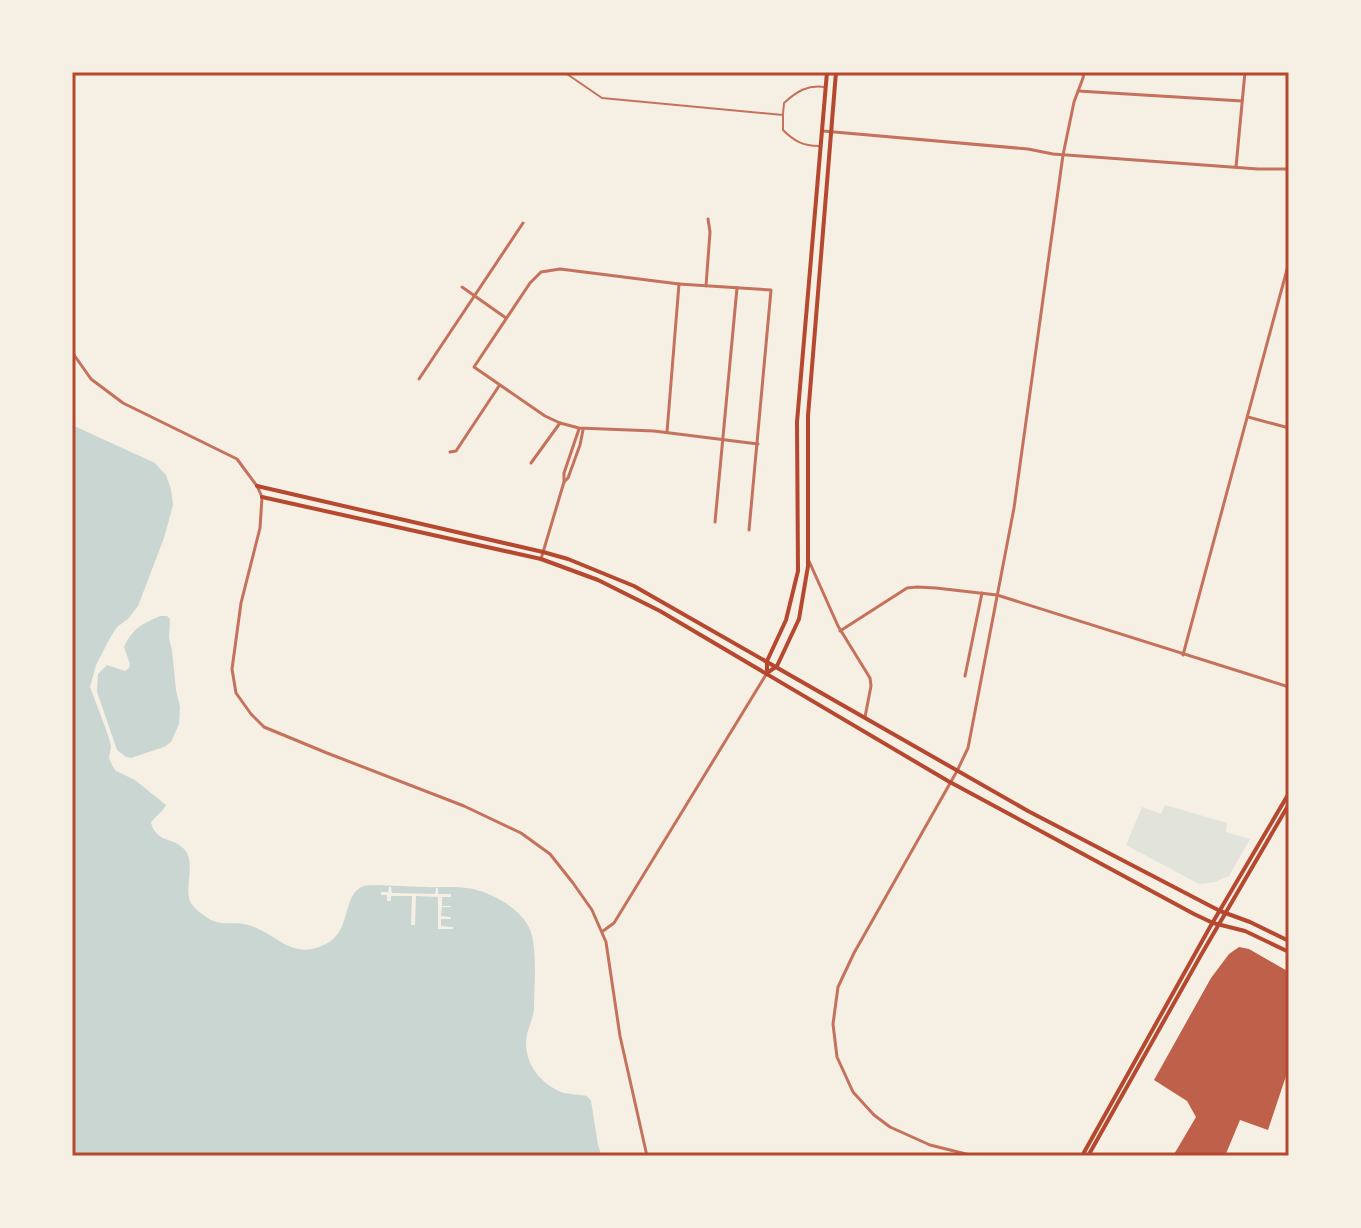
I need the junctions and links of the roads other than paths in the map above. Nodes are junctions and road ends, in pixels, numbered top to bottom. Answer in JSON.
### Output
{"nodes":[{"id":1,"x":564,"y":72,"type":"edge"},
{"id":2,"x":827,"y":72,"type":"edge"},
{"id":3,"x":836,"y":72,"type":"edge"},
{"id":4,"x":1084,"y":72,"type":"edge"},
{"id":5,"x":1245,"y":72,"type":"edge"},
{"id":6,"x":825,"y":88,"type":"junction"},
{"id":7,"x":1078,"y":91,"type":"junction"},
{"id":8,"x":1242,"y":101,"type":"junction"},
{"id":9,"x":783,"y":115,"type":"junction"},
{"id":10,"x":821,"y":131,"type":"junction"},
{"id":11,"x":831,"y":132,"type":"junction"},
{"id":12,"x":820,"y":146,"type":"junction"},
{"id":13,"x":1063,"y":155,"type":"junction"},
{"id":14,"x":1236,"y":167,"type":"junction"},
{"id":15,"x":1289,"y":169,"type":"edge"},
{"id":16,"x":708,"y":219,"type":"dead end"},
{"id":17,"x":523,"y":223,"type":"dead end"},
{"id":18,"x":1289,"y":262,"type":"edge"},
{"id":19,"x":679,"y":284,"type":"junction"},
{"id":20,"x":706,"y":286,"type":"junction"},
{"id":21,"x":462,"y":287,"type":"dead end"},
{"id":22,"x":737,"y":288,"type":"junction"},
{"id":23,"x":475,"y":296,"type":"junction"},
{"id":24,"x":506,"y":318,"type":"junction"},
{"id":25,"x":72,"y":352,"type":"edge"},
{"id":26,"x":419,"y":379,"type":"dead end"},
{"id":27,"x":500,"y":385,"type":"junction"},
{"id":28,"x":1248,"y":417,"type":"junction"},
{"id":29,"x":560,"y":423,"type":"junction"},
{"id":30,"x":581,"y":428,"type":"junction"},
{"id":31,"x":1289,"y":428,"type":"edge"},
{"id":32,"x":667,"y":432,"type":"junction"},
{"id":33,"x":723,"y":439,"type":"junction"},
{"id":34,"x":758,"y":444,"type":"junction"},
{"id":35,"x":450,"y":452,"type":"dead end"},
{"id":36,"x":531,"y":463,"type":"dead end"},
{"id":37,"x":257,"y":486,"type":"junction"},
{"id":38,"x":262,"y":497,"type":"junction"},
{"id":39,"x":715,"y":522,"type":"dead end"},
{"id":40,"x":749,"y":530,"type":"dead end"},
{"id":41,"x":543,"y":552,"type":"junction"},
{"id":42,"x":541,"y":559,"type":"junction"},
{"id":43,"x":808,"y":560,"type":"junction"},
{"id":44,"x":982,"y":593,"type":"junction"},
{"id":45,"x":997,"y":595,"type":"junction"},
{"id":46,"x":840,"y":631,"type":"junction"},
{"id":47,"x":1183,"y":655,"type":"junction"},
{"id":48,"x":767,"y":661,"type":"junction"},
{"id":49,"x":777,"y":666,"type":"junction"},
{"id":50,"x":767,"y":673,"type":"junction"},
{"id":51,"x":965,"y":676,"type":"dead end"},
{"id":52,"x":1289,"y":687,"type":"edge"},
{"id":53,"x":865,"y":717,"type":"junction"},
{"id":54,"x":957,"y":771,"type":"junction"},
{"id":55,"x":951,"y":782,"type":"junction"},
{"id":56,"x":1289,"y":793,"type":"edge"},
{"id":57,"x":1289,"y":804,"type":"edge"},
{"id":58,"x":1223,"y":912,"type":"junction"},
{"id":59,"x":1216,"y":924,"type":"junction"},
{"id":60,"x":603,"y":931,"type":"junction"},
{"id":61,"x":1289,"y":941,"type":"edge"},
{"id":62,"x":1289,"y":952,"type":"edge"},
{"id":63,"x":647,"y":1156,"type":"edge"},
{"id":64,"x":974,"y":1156,"type":"edge"},
{"id":65,"x":1082,"y":1156,"type":"edge"},
{"id":66,"x":1088,"y":1156,"type":"edge"}],
"edges":[{"from":1,"to":9,"type":"street"},
{"from":2,"to":6,"type":"main road"},
{"from":3,"to":11,"type":"main road"},
{"from":4,"to":7,"type":"street"},
{"from":5,"to":8,"type":"street"},
{"from":6,"to":9,"type":"street"},
{"from":6,"to":10,"type":"main road"},
{"from":7,"to":8,"type":"street"},
{"from":7,"to":13,"type":"street"},
{"from":8,"to":14,"type":"street"},
{"from":9,"to":12,"type":"street"},
{"from":10,"to":11,"type":"street"},
{"from":10,"to":12,"type":"main road"},
{"from":11,"to":13,"type":"street"},
{"from":11,"to":43,"type":"main road"},
{"from":12,"to":48,"type":"main road"},
{"from":13,"to":14,"type":"street"},
{"from":13,"to":45,"type":"street"},
{"from":14,"to":15,"type":"street"},
{"from":16,"to":20,"type":"street"},
{"from":17,"to":23,"type":"street"},
{"from":18,"to":28,"type":"street"},
{"from":19,"to":20,"type":"street"},
{"from":19,"to":24,"type":"street"},
{"from":19,"to":32,"type":"street"},
{"from":20,"to":22,"type":"street"},
{"from":21,"to":23,"type":"street"},
{"from":22,"to":33,"type":"street"},
{"from":22,"to":34,"type":"street"},
{"from":23,"to":24,"type":"street"},
{"from":23,"to":26,"type":"street"},
{"from":24,"to":27,"type":"street"},
{"from":25,"to":37,"type":"street"},
{"from":27,"to":29,"type":"street"},
{"from":27,"to":35,"type":"street"},
{"from":28,"to":31,"type":"street"},
{"from":28,"to":47,"type":"street"},
{"from":29,"to":30,"type":"street"},
{"from":29,"to":36,"type":"street"},
{"from":30,"to":32,"type":"street"},
{"from":30,"to":41,"type":"street"},
{"from":32,"to":33,"type":"street"},
{"from":33,"to":34,"type":"street"},
{"from":33,"to":39,"type":"street"},
{"from":34,"to":40,"type":"street"},
{"from":37,"to":38,"type":"street"},
{"from":37,"to":41,"type":"main road"},
{"from":38,"to":42,"type":"main road"},
{"from":38,"to":60,"type":"street"},
{"from":41,"to":42,"type":"street"},
{"from":41,"to":48,"type":"main road"},
{"from":42,"to":50,"type":"main road"},
{"from":43,"to":46,"type":"street"},
{"from":43,"to":49,"type":"main road"},
{"from":44,"to":45,"type":"street"},
{"from":44,"to":46,"type":"street"},
{"from":44,"to":51,"type":"street"},
{"from":45,"to":47,"type":"street"},
{"from":45,"to":54,"type":"street"},
{"from":46,"to":53,"type":"street"},
{"from":47,"to":52,"type":"street"},
{"from":48,"to":49,"type":"main road"},
{"from":48,"to":50,"type":"main road"},
{"from":49,"to":50,"type":"main road"},
{"from":49,"to":53,"type":"main road"},
{"from":50,"to":55,"type":"main road"},
{"from":50,"to":60,"type":"street"},
{"from":53,"to":54,"type":"main road"},
{"from":54,"to":55,"type":"street"},
{"from":54,"to":58,"type":"main road"},
{"from":55,"to":59,"type":"main road"},
{"from":55,"to":64,"type":"street"},
{"from":56,"to":58,"type":"main road"},
{"from":57,"to":58,"type":"main road"},
{"from":58,"to":59,"type":"main road"},
{"from":58,"to":61,"type":"main road"},
{"from":59,"to":62,"type":"main road"},
{"from":59,"to":65,"type":"main road"},
{"from":59,"to":66,"type":"main road"},
{"from":60,"to":63,"type":"street"}]}
